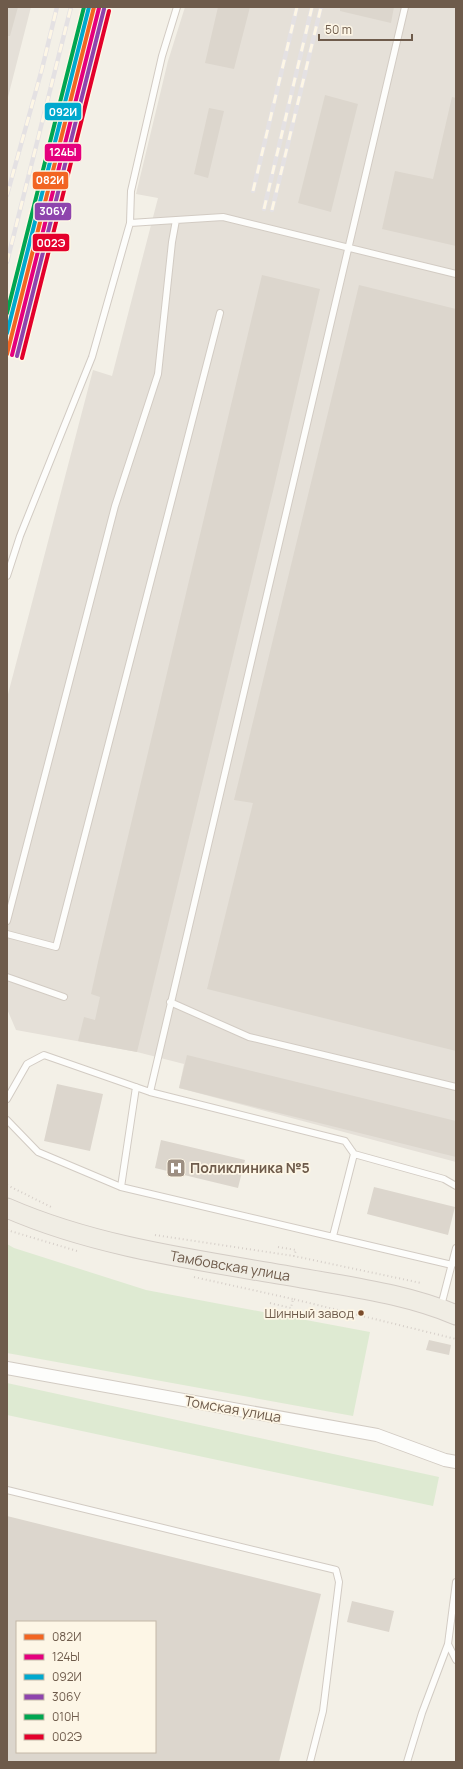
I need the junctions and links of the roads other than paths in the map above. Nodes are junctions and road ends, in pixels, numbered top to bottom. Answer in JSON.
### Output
{"nodes":[{"id":1,"x":177,"y":7,"type":"edge"},
{"id":2,"x":405,"y":7,"type":"edge"},
{"id":3,"x":176,"y":220,"type":"junction"},
{"id":4,"x":130,"y":223,"type":"junction"},
{"id":5,"x":348,"y":247,"type":"junction"},
{"id":6,"x":456,"y":274,"type":"edge"},
{"id":7,"x":220,"y":313,"type":"dead end"},
{"id":8,"x":7,"y":576,"type":"edge"},
{"id":9,"x":7,"y":921,"type":"edge"},
{"id":10,"x":7,"y":934,"type":"edge"},
{"id":11,"x":7,"y":977,"type":"edge"},
{"id":12,"x":64,"y":996,"type":"dead end"},
{"id":13,"x":170,"y":1002,"type":"junction"},
{"id":14,"x":136,"y":1087,"type":"junction"},
{"id":15,"x":456,"y":1087,"type":"edge"},
{"id":16,"x":150,"y":1092,"type":"junction"},
{"id":17,"x":7,"y":1099,"type":"edge"},
{"id":18,"x":7,"y":1120,"type":"edge"},
{"id":19,"x":354,"y":1154,"type":"junction"},
{"id":20,"x":456,"y":1186,"type":"edge"},
{"id":21,"x":121,"y":1187,"type":"junction"},
{"id":22,"x":7,"y":1208,"type":"edge"},
{"id":23,"x":334,"y":1236,"type":"junction"},
{"id":24,"x":456,"y":1248,"type":"edge"},
{"id":25,"x":452,"y":1265,"type":"junction"},
{"id":26,"x":448,"y":1312,"type":"edge"},
{"id":27,"x":7,"y":1368,"type":"edge"},
{"id":28,"x":456,"y":1462,"type":"edge"},
{"id":29,"x":7,"y":1490,"type":"edge"},
{"id":30,"x":456,"y":1582,"type":"edge"},
{"id":31,"x":448,"y":1644,"type":"junction"},
{"id":32,"x":456,"y":1660,"type":"edge"},
{"id":33,"x":310,"y":1762,"type":"edge"},
{"id":34,"x":407,"y":1762,"type":"edge"}],
"edges":[{"from":1,"to":4,"type":"lane"},
{"from":2,"to":5,"type":"lane"},
{"from":3,"to":4,"type":"lane"},
{"from":3,"to":5,"type":"lane"},
{"from":3,"to":9,"type":"lane"},
{"from":4,"to":8,"type":"lane"},
{"from":5,"to":6,"type":"lane"},
{"from":5,"to":13,"type":"lane"},
{"from":7,"to":10,"type":"lane"},
{"from":11,"to":12,"type":"lane"},
{"from":13,"to":15,"type":"lane"},
{"from":13,"to":16,"type":"lane"},
{"from":14,"to":16,"type":"lane"},
{"from":14,"to":17,"type":"lane"},
{"from":14,"to":21,"type":"lane"},
{"from":16,"to":19,"type":"lane"},
{"from":18,"to":21,"type":"lane"},
{"from":19,"to":20,"type":"lane"},
{"from":19,"to":23,"type":"lane"},
{"from":21,"to":23,"type":"lane"},
{"from":22,"to":26,"type":"main road","name":"Тамбовская улица"},
{"from":23,"to":25,"type":"lane"},
{"from":24,"to":25,"type":"lane"},
{"from":25,"to":26,"type":"lane"},
{"from":27,"to":28,"type":"street","name":"Томская улица"},
{"from":29,"to":33,"type":"lane"},
{"from":30,"to":31,"type":"lane"},
{"from":31,"to":32,"type":"lane"},
{"from":31,"to":34,"type":"lane"}]}
